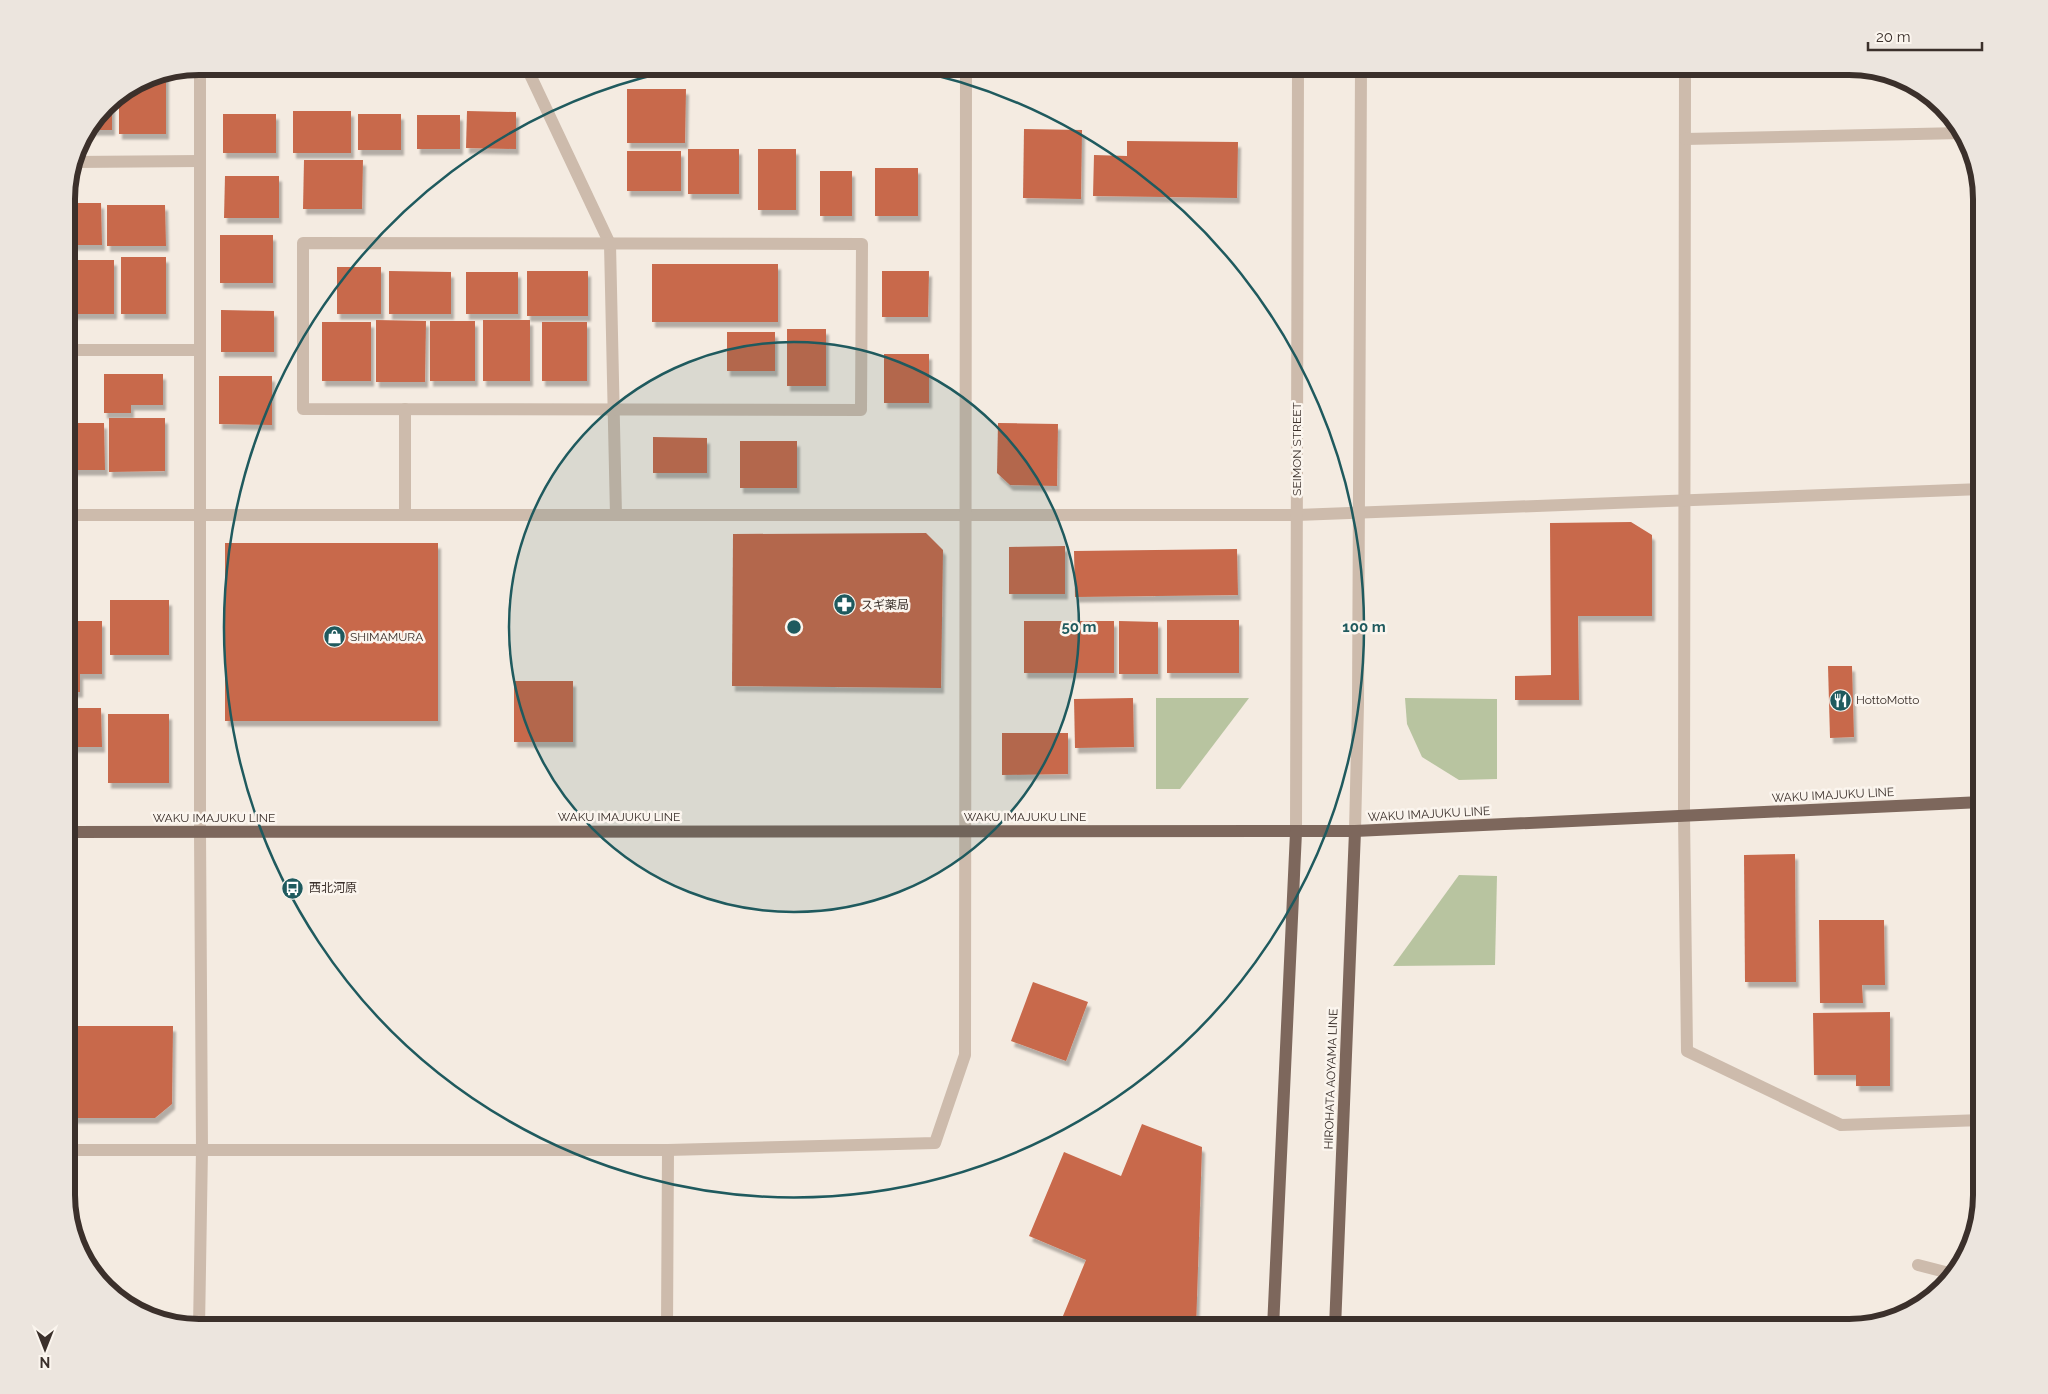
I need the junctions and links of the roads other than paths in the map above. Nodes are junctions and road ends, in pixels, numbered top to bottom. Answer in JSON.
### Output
{"nodes":[{"id":1,"x":200,"y":75,"type":"edge"},
{"id":2,"x":530,"y":75,"type":"edge"},
{"id":3,"x":966,"y":75,"type":"edge"},
{"id":4,"x":1298,"y":75,"type":"edge"},
{"id":5,"x":1361,"y":75,"type":"edge"},
{"id":6,"x":1685,"y":75,"type":"edge"},
{"id":7,"x":1954,"y":133,"type":"edge"},
{"id":8,"x":1685,"y":138,"type":"junction"},
{"id":9,"x":200,"y":161,"type":"junction"},
{"id":10,"x":81,"y":162,"type":"edge"},
{"id":11,"x":610,"y":244,"type":"junction"},
{"id":12,"x":75,"y":350,"type":"edge"},
{"id":13,"x":200,"y":350,"type":"junction"},
{"id":14,"x":405,"y":409,"type":"junction"},
{"id":15,"x":613,"y":410,"type":"junction"},
{"id":16,"x":1973,"y":489,"type":"edge"},
{"id":17,"x":1684,"y":500,"type":"junction"},
{"id":18,"x":1358,"y":513,"type":"junction"},
{"id":19,"x":200,"y":514,"type":"junction"},
{"id":20,"x":405,"y":514,"type":"junction"},
{"id":21,"x":1296,"y":514,"type":"junction"},
{"id":22,"x":75,"y":515,"type":"edge"},
{"id":23,"x":616,"y":515,"type":"junction"},
{"id":24,"x":966,"y":516,"type":"junction"},
{"id":25,"x":1973,"y":802,"type":"edge"},
{"id":26,"x":1684,"y":816,"type":"junction"},
{"id":27,"x":965,"y":830,"type":"junction"},
{"id":28,"x":1355,"y":831,"type":"junction"},
{"id":29,"x":75,"y":832,"type":"edge"},
{"id":30,"x":200,"y":832,"type":"junction"},
{"id":31,"x":1296,"y":832,"type":"junction"},
{"id":32,"x":1973,"y":1120,"type":"edge"},
{"id":33,"x":202,"y":1149,"type":"junction"},
{"id":34,"x":75,"y":1150,"type":"edge"},
{"id":35,"x":668,"y":1150,"type":"junction"},
{"id":36,"x":1918,"y":1265,"type":"dead end"},
{"id":37,"x":1946,"y":1272,"type":"edge"},
{"id":38,"x":199,"y":1319,"type":"edge"},
{"id":39,"x":666,"y":1319,"type":"edge"},
{"id":40,"x":1273,"y":1319,"type":"edge"},
{"id":41,"x":1335,"y":1319,"type":"edge"}],
"edges":[{"from":1,"to":9,"type":"street"},
{"from":2,"to":11,"type":"street"},
{"from":3,"to":24,"type":"street"},
{"from":4,"to":21,"type":"street","name":"SEIMON STREET"},
{"from":5,"to":18,"type":"street"},
{"from":6,"to":8,"type":"street"},
{"from":7,"to":8,"type":"street"},
{"from":8,"to":17,"type":"street"},
{"from":9,"to":10,"type":"street"},
{"from":9,"to":13,"type":"street"},
{"from":11,"to":14,"type":"street"},
{"from":11,"to":15,"type":"street"},
{"from":11,"to":15,"type":"street"},
{"from":12,"to":13,"type":"street"},
{"from":13,"to":19,"type":"street"},
{"from":14,"to":15,"type":"street"},
{"from":14,"to":20,"type":"street"},
{"from":15,"to":23,"type":"street"},
{"from":16,"to":17,"type":"street"},
{"from":17,"to":18,"type":"street"},
{"from":17,"to":26,"type":"street"},
{"from":18,"to":21,"type":"street"},
{"from":18,"to":28,"type":"street"},
{"from":19,"to":20,"type":"street"},
{"from":19,"to":22,"type":"street"},
{"from":19,"to":30,"type":"street"},
{"from":20,"to":23,"type":"street"},
{"from":21,"to":24,"type":"street"},
{"from":21,"to":31,"type":"street","name":"SEIMON STREET"},
{"from":23,"to":24,"type":"street"},
{"from":24,"to":27,"type":"street"},
{"from":25,"to":26,"type":"main road","name":"WAKU IMAJUKU LINE"},
{"from":26,"to":28,"type":"main road","name":"WAKU IMAJUKU LINE"},
{"from":26,"to":32,"type":"street"},
{"from":27,"to":30,"type":"main road","name":"WAKU IMAJUKU LINE"},
{"from":27,"to":31,"type":"main road","name":"WAKU IMAJUKU LINE"},
{"from":27,"to":35,"type":"street"},
{"from":28,"to":31,"type":"main road","name":"WAKU IMAJUKU LINE"},
{"from":28,"to":41,"type":"main road","name":"HIROHATA AOYAMA LINE"},
{"from":29,"to":30,"type":"main road","name":"WAKU IMAJUKU LINE"},
{"from":30,"to":33,"type":"street"},
{"from":31,"to":40,"type":"main road"},
{"from":33,"to":34,"type":"street"},
{"from":33,"to":35,"type":"street"},
{"from":33,"to":38,"type":"street"},
{"from":35,"to":39,"type":"street"},
{"from":36,"to":37,"type":"street"}]}
